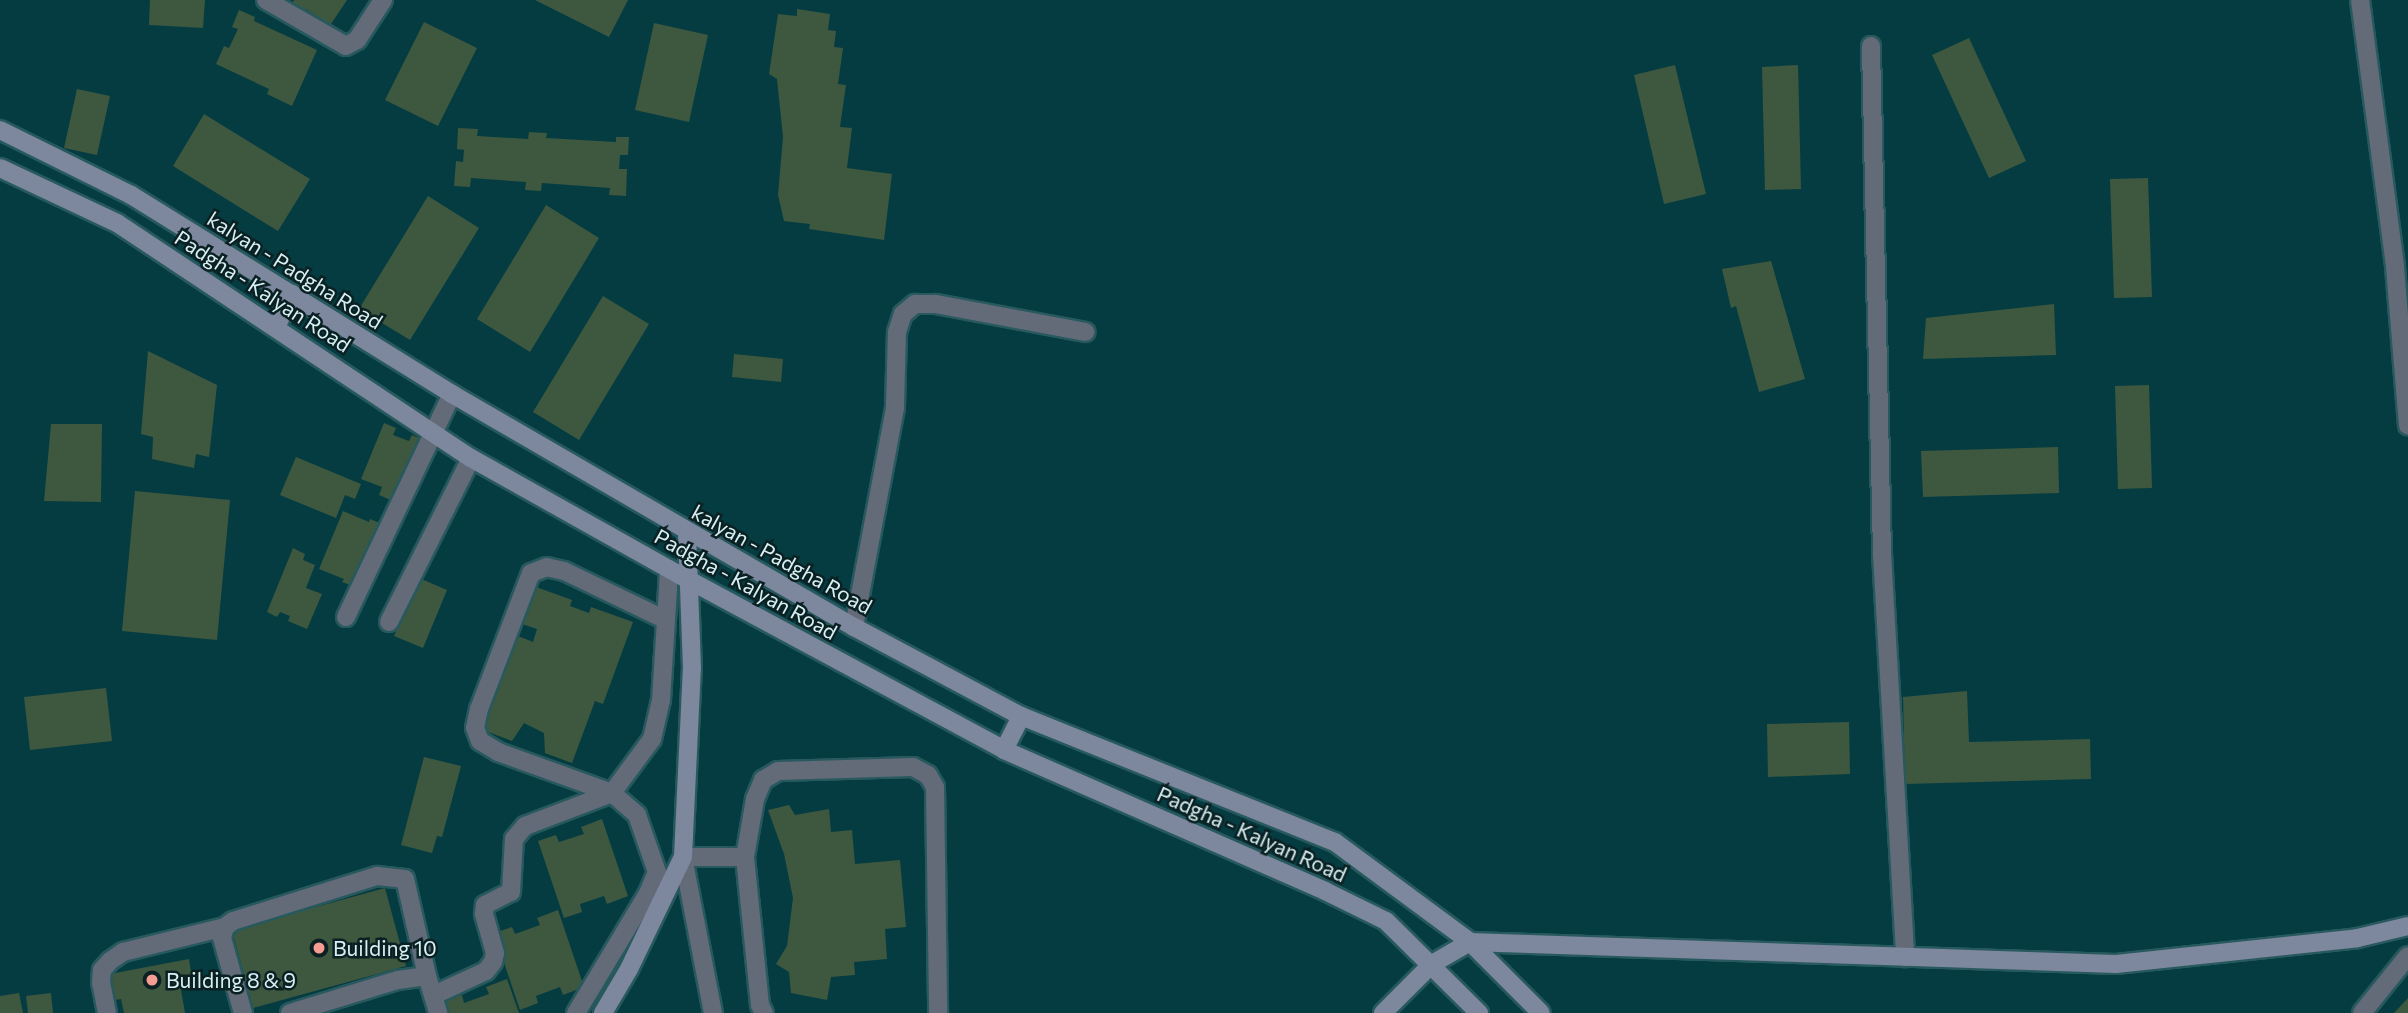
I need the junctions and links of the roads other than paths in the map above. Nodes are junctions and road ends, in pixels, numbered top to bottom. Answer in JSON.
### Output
{"nodes":[{"id":1,"x":266,"y":0,"type":"edge"},
{"id":2,"x":383,"y":0,"type":"edge"},
{"id":3,"x":2360,"y":0,"type":"edge"},
{"id":4,"x":1871,"y":46,"type":"dead end"},
{"id":5,"x":0,"y":130,"type":"edge"},
{"id":6,"x":0,"y":168,"type":"edge"},
{"id":7,"x":131,"y":195,"type":"junction"},
{"id":8,"x":117,"y":223,"type":"junction"},
{"id":9,"x":292,"y":294,"type":"junction"},
{"id":10,"x":276,"y":327,"type":"junction"},
{"id":11,"x":1086,"y":332,"type":"dead end"},
{"id":12,"x":452,"y":394,"type":"junction"},
{"id":13,"x":2408,"y":425,"type":"edge"},
{"id":14,"x":433,"y":430,"type":"junction"},
{"id":15,"x":471,"y":458,"type":"junction"},
{"id":16,"x":687,"y":533,"type":"junction"},
{"id":17,"x":669,"y":569,"type":"junction"},
{"id":18,"x":687,"y":579,"type":"junction"},
{"id":19,"x":346,"y":617,"type":"dead end"},
{"id":20,"x":666,"y":620,"type":"junction"},
{"id":21,"x":389,"y":621,"type":"dead end"},
{"id":22,"x":854,"y":627,"type":"junction"},
{"id":23,"x":1021,"y":716,"type":"junction"},
{"id":24,"x":1004,"y":750,"type":"junction"},
{"id":25,"x":612,"y":793,"type":"junction"},
{"id":26,"x":683,"y":857,"type":"junction"},
{"id":27,"x":745,"y":857,"type":"junction"},
{"id":28,"x":2408,"y":926,"type":"edge"},
{"id":29,"x":225,"y":928,"type":"junction"},
{"id":30,"x":1471,"y":942,"type":"junction"},
{"id":31,"x":2408,"y":956,"type":"edge"},
{"id":32,"x":1905,"y":957,"type":"junction"},
{"id":33,"x":1432,"y":964,"type":"junction"},
{"id":34,"x":427,"y":976,"type":"junction"},
{"id":35,"x":434,"y":995,"type":"junction"},
{"id":36,"x":107,"y":1013,"type":"edge"},
{"id":37,"x":243,"y":1013,"type":"edge"},
{"id":38,"x":290,"y":1013,"type":"edge"},
{"id":39,"x":438,"y":1013,"type":"edge"},
{"id":40,"x":576,"y":1013,"type":"edge"},
{"id":41,"x":603,"y":1013,"type":"edge"},
{"id":42,"x":713,"y":1013,"type":"edge"},
{"id":43,"x":764,"y":1013,"type":"edge"},
{"id":44,"x":938,"y":1013,"type":"edge"},
{"id":45,"x":1383,"y":1013,"type":"edge"},
{"id":46,"x":1479,"y":1013,"type":"edge"},
{"id":47,"x":1541,"y":1013,"type":"edge"},
{"id":48,"x":2362,"y":1013,"type":"edge"}],
"edges":[{"from":1,"to":2,"type":"street"},
{"from":3,"to":13,"type":"street"},
{"from":4,"to":32,"type":"street"},
{"from":5,"to":7,"type":"main road","name":"kalyan - Padgha Road"},
{"from":6,"to":8,"type":"main road","name":"Padgha - Kalyan Road"},
{"from":7,"to":8,"type":"main road"},
{"from":7,"to":9,"type":"main road","name":"kalyan - Padgha Road"},
{"from":8,"to":10,"type":"main road","name":"Padgha - Kalyan Road"},
{"from":9,"to":10,"type":"main road"},
{"from":9,"to":12,"type":"main road","name":"kalyan - Padgha Road"},
{"from":10,"to":14,"type":"main road","name":"Padgha - Kalyan Road"},
{"from":11,"to":22,"type":"street"},
{"from":12,"to":14,"type":"street"},
{"from":12,"to":16,"type":"main road","name":"kalyan - Padgha Road"},
{"from":14,"to":15,"type":"main road","name":"Padgha - Kalyan Road"},
{"from":14,"to":19,"type":"street"},
{"from":15,"to":17,"type":"main road","name":"Padgha - Kalyan Road"},
{"from":15,"to":21,"type":"street"},
{"from":16,"to":18,"type":"main road"},
{"from":16,"to":22,"type":"main road","name":"kalyan - Padgha Road"},
{"from":17,"to":18,"type":"main road","name":"Padgha - Kalyan Road"},
{"from":17,"to":20,"type":"street"},
{"from":18,"to":24,"type":"main road","name":"Padgha - Kalyan Road"},
{"from":18,"to":26,"type":"main road"},
{"from":20,"to":25,"type":"street"},
{"from":20,"to":25,"type":"street"},
{"from":22,"to":23,"type":"main road","name":"kalyan - Padgha Road"},
{"from":23,"to":24,"type":"main road"},
{"from":23,"to":30,"type":"main road","name":"kalyan - Padgha Road"},
{"from":24,"to":33,"type":"main road","name":"Padgha - Kalyan Road"},
{"from":25,"to":35,"type":"street"},
{"from":25,"to":40,"type":"street"},
{"from":26,"to":27,"type":"street"},
{"from":26,"to":41,"type":"main road"},
{"from":26,"to":42,"type":"street"},
{"from":27,"to":43,"type":"street"},
{"from":27,"to":44,"type":"street"},
{"from":28,"to":32,"type":"main road"},
{"from":29,"to":34,"type":"street"},
{"from":29,"to":36,"type":"street"},
{"from":29,"to":37,"type":"street"},
{"from":30,"to":32,"type":"main road"},
{"from":30,"to":33,"type":"main road"},
{"from":30,"to":47,"type":"main road","name":"kalyan - Padgha Road"},
{"from":31,"to":48,"type":"street"},
{"from":33,"to":45,"type":"main road"},
{"from":33,"to":46,"type":"main road","name":"Padgha - Kalyan Road"},
{"from":34,"to":35,"type":"street"},
{"from":34,"to":38,"type":"street"},
{"from":35,"to":39,"type":"street"}]}
